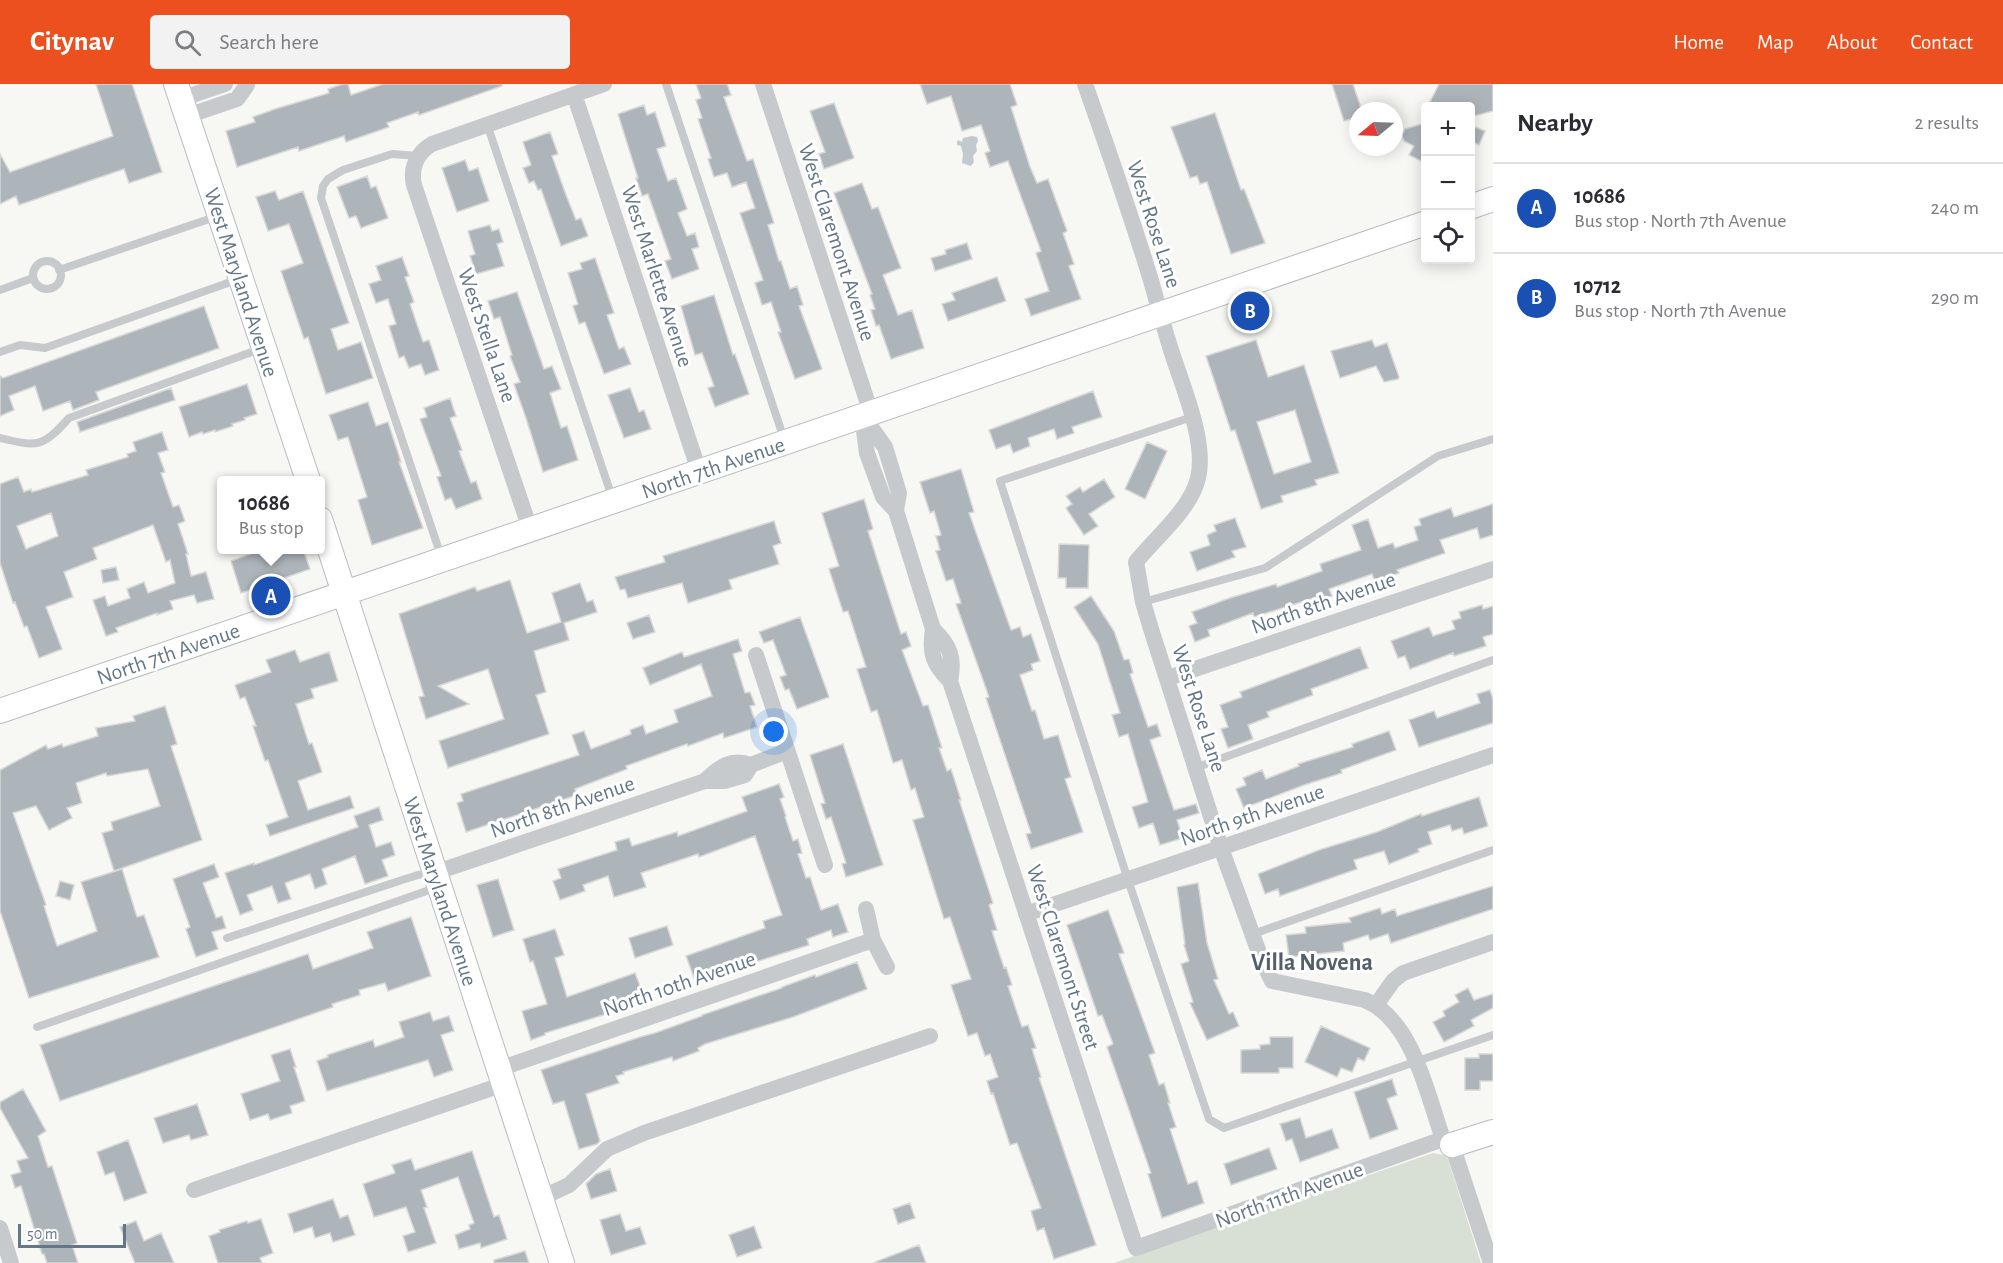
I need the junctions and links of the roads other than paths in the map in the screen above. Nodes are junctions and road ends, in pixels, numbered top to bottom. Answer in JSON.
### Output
{"nodes":[{"id":1,"x":225,"y":84,"type":"edge"},
{"id":2,"x":246,"y":84,"type":"edge"},
{"id":3,"x":604,"y":84,"type":"edge"},
{"id":4,"x":666,"y":84,"type":"edge"},
{"id":5,"x":763,"y":84,"type":"edge"},
{"id":6,"x":1085,"y":84,"type":"edge"},
{"id":7,"x":574,"y":94,"type":"junction"},
{"id":8,"x":181,"y":100,"type":"edge"},
{"id":9,"x":487,"y":124,"type":"junction"},
{"id":10,"x":418,"y":156,"type":"junction"},
{"id":11,"x":1493,"y":200,"type":"edge"},
{"id":12,"x":1475,"y":205,"type":"edge"},
{"id":13,"x":219,"y":215,"type":"junction"},
{"id":14,"x":1421,"y":224,"type":"edge"},
{"id":15,"x":59,"y":270,"type":"junction"},
{"id":16,"x":33,"y":278,"type":"junction"},
{"id":17,"x":240,"y":278,"type":"junction"},
{"id":18,"x":0,"y":290,"type":"edge"},
{"id":19,"x":1160,"y":315,"type":"junction"},
{"id":20,"x":264,"y":348,"type":"junction"},
{"id":21,"x":0,"y":351,"type":"edge"},
{"id":22,"x":867,"y":415,"type":"junction"},
{"id":23,"x":1192,"y":417,"type":"junction"},
{"id":24,"x":0,"y":438,"type":"edge"},
{"id":25,"x":1493,"y":440,"type":"edge"},
{"id":26,"x":785,"y":442,"type":"junction"},
{"id":27,"x":699,"y":471,"type":"junction"},
{"id":28,"x":307,"y":476,"type":"edge"},
{"id":29,"x":896,"y":481,"type":"junction"},
{"id":30,"x":879,"y":486,"type":"junction"},
{"id":31,"x":613,"y":501,"type":"junction"},
{"id":32,"x":896,"y":511,"type":"junction"},
{"id":33,"x":530,"y":529,"type":"junction"},
{"id":34,"x":325,"y":531,"type":"edge"},
{"id":35,"x":442,"y":559,"type":"junction"},
{"id":36,"x":1493,"y":569,"type":"edge"},
{"id":37,"x":345,"y":592,"type":"junction"},
{"id":38,"x":1143,"y":602,"type":"junction"},
{"id":39,"x":756,"y":655,"type":"dead end"},
{"id":40,"x":1493,"y":660,"type":"edge"},
{"id":41,"x":1168,"y":678,"type":"junction"},
{"id":42,"x":0,"y":711,"type":"edge"},
{"id":43,"x":787,"y":751,"type":"junction"},
{"id":44,"x":1493,"y":755,"type":"edge"},
{"id":45,"x":1196,"y":768,"type":"junction"},
{"id":46,"x":1221,"y":848,"type":"junction"},
{"id":47,"x":1493,"y":850,"type":"edge"},
{"id":48,"x":825,"y":865,"type":"dead end"},
{"id":49,"x":436,"y":880,"type":"junction"},
{"id":50,"x":1128,"y":880,"type":"junction"},
{"id":51,"x":866,"y":909,"type":"dead end"},
{"id":52,"x":1026,"y":914,"type":"junction"},
{"id":53,"x":1253,"y":934,"type":"junction"},
{"id":54,"x":227,"y":938,"type":"dead end"},
{"id":55,"x":873,"y":940,"type":"junction"},
{"id":56,"x":1493,"y":942,"type":"edge"},
{"id":57,"x":887,"y":967,"type":"dead end"},
{"id":58,"x":1376,"y":1005,"type":"junction"},
{"id":59,"x":37,"y":1027,"type":"dead end"},
{"id":60,"x":1493,"y":1035,"type":"edge"},
{"id":61,"x":930,"y":1036,"type":"dead end"},
{"id":62,"x":1416,"y":1061,"type":"junction"},
{"id":63,"x":502,"y":1076,"type":"junction"},
{"id":64,"x":1493,"y":1132,"type":"edge"},
{"id":65,"x":1448,"y":1142,"type":"junction"},
{"id":66,"x":194,"y":1190,"type":"dead end"},
{"id":67,"x":541,"y":1198,"type":"junction"},
{"id":68,"x":0,"y":1228,"type":"edge"},
{"id":69,"x":1136,"y":1248,"type":"joint"},
{"id":70,"x":11,"y":1263,"type":"edge"},
{"id":71,"x":561,"y":1263,"type":"edge"},
{"id":72,"x":1491,"y":1263,"type":"edge"}],
"edges":[{"from":1,"to":8,"type":"street"},
{"from":2,"to":8,"type":"street"},
{"from":3,"to":7,"type":"street"},
{"from":4,"to":26,"type":"lane"},
{"from":5,"to":22,"type":"street","name":"West Claremont Avenue"},
{"from":6,"to":19,"type":"street","name":"West Rose Lane"},
{"from":7,"to":9,"type":"street"},
{"from":7,"to":27,"type":"street","name":"West Marlette Avenue"},
{"from":8,"to":13,"type":"main road","name":"West Maryland Avenue"},
{"from":9,"to":10,"type":"street"},
{"from":9,"to":31,"type":"lane"},
{"from":10,"to":33,"type":"street","name":"West Stella Lane"},
{"from":10,"to":35,"type":"lane"},
{"from":11,"to":12,"type":"main road"},
{"from":13,"to":15,"type":"lane"},
{"from":13,"to":17,"type":"main road","name":"West Maryland Avenue"},
{"from":14,"to":19,"type":"main road","name":"North 7th Avenue"},
{"from":15,"to":16,"type":"lane"},
{"from":15,"to":16,"type":"lane"},
{"from":16,"to":18,"type":"lane"},
{"from":17,"to":20,"type":"main road","name":"West Maryland Avenue"},
{"from":17,"to":21,"type":"lane"},
{"from":19,"to":22,"type":"main road","name":"North 7th Avenue"},
{"from":19,"to":23,"type":"street","name":"West Rose Lane"},
{"from":20,"to":24,"type":"lane"},
{"from":20,"to":28,"type":"main road","name":"West Maryland Avenue"},
{"from":22,"to":26,"type":"main road","name":"North 7th Avenue"},
{"from":22,"to":29,"type":"street","name":"West Claremont Street"},
{"from":22,"to":30,"type":"street","name":"West Claremont Street"},
{"from":23,"to":38,"type":"street","name":"West Rose Lane"},
{"from":23,"to":50,"type":"lane"},
{"from":25,"to":38,"type":"lane"},
{"from":26,"to":27,"type":"main road","name":"North 7th Avenue"},
{"from":27,"to":31,"type":"main road","name":"North 7th Avenue"},
{"from":29,"to":30,"type":"street"},
{"from":29,"to":32,"type":"street","name":"West Claremont Street"},
{"from":30,"to":32,"type":"street","name":"West Claremont Street"},
{"from":31,"to":33,"type":"main road","name":"North 7th Avenue"},
{"from":32,"to":52,"type":"street","name":"West Claremont Street"},
{"from":33,"to":35,"type":"main road","name":"North 7th Avenue"},
{"from":34,"to":37,"type":"main road","name":"West Maryland Avenue"},
{"from":35,"to":37,"type":"main road","name":"North 7th Avenue"},
{"from":36,"to":41,"type":"street","name":"North 8th Avenue"},
{"from":37,"to":42,"type":"main road","name":"North 7th Avenue"},
{"from":37,"to":49,"type":"main road","name":"West Maryland Avenue"},
{"from":38,"to":41,"type":"street","name":"West Rose Lane"},
{"from":39,"to":43,"type":"street"},
{"from":40,"to":45,"type":"lane"},
{"from":41,"to":45,"type":"street","name":"West Rose Lane"},
{"from":43,"to":48,"type":"street"},
{"from":43,"to":49,"type":"street","name":"North 8th Avenue"},
{"from":44,"to":46,"type":"street","name":"North 9th Avenue"},
{"from":45,"to":46,"type":"street","name":"West Rose Lane"},
{"from":46,"to":50,"type":"street","name":"North 9th Avenue"},
{"from":46,"to":53,"type":"street","name":"West Rose Lane"},
{"from":47,"to":53,"type":"lane"},
{"from":49,"to":54,"type":"lane"},
{"from":49,"to":59,"type":"lane"},
{"from":49,"to":63,"type":"main road","name":"West Maryland Avenue"},
{"from":50,"to":52,"type":"street","name":"North 9th Avenue"},
{"from":50,"to":62,"type":"lane"},
{"from":51,"to":55,"type":"street"},
{"from":52,"to":69,"type":"street","name":"West Claremont Street"},
{"from":53,"to":58,"type":"street","name":"West Rose Lane"},
{"from":55,"to":57,"type":"street"},
{"from":55,"to":63,"type":"street","name":"North 10th Avenue"},
{"from":56,"to":58,"type":"street"},
{"from":58,"to":62,"type":"street","name":"West Rose Lane"},
{"from":60,"to":62,"type":"lane"},
{"from":61,"to":67,"type":"street"},
{"from":62,"to":65,"type":"street","name":"West Rose Lane"},
{"from":63,"to":66,"type":"street","name":"North 10th Avenue"},
{"from":63,"to":67,"type":"main road","name":"West Maryland Avenue"},
{"from":64,"to":65,"type":"main road","name":"North 11th Avenue"},
{"from":65,"to":69,"type":"street","name":"North 11th Avenue"},
{"from":65,"to":72,"type":"street","name":"West Rose Lane"},
{"from":67,"to":71,"type":"main road","name":"West Maryland Avenue"},
{"from":68,"to":70,"type":"street"}]}
